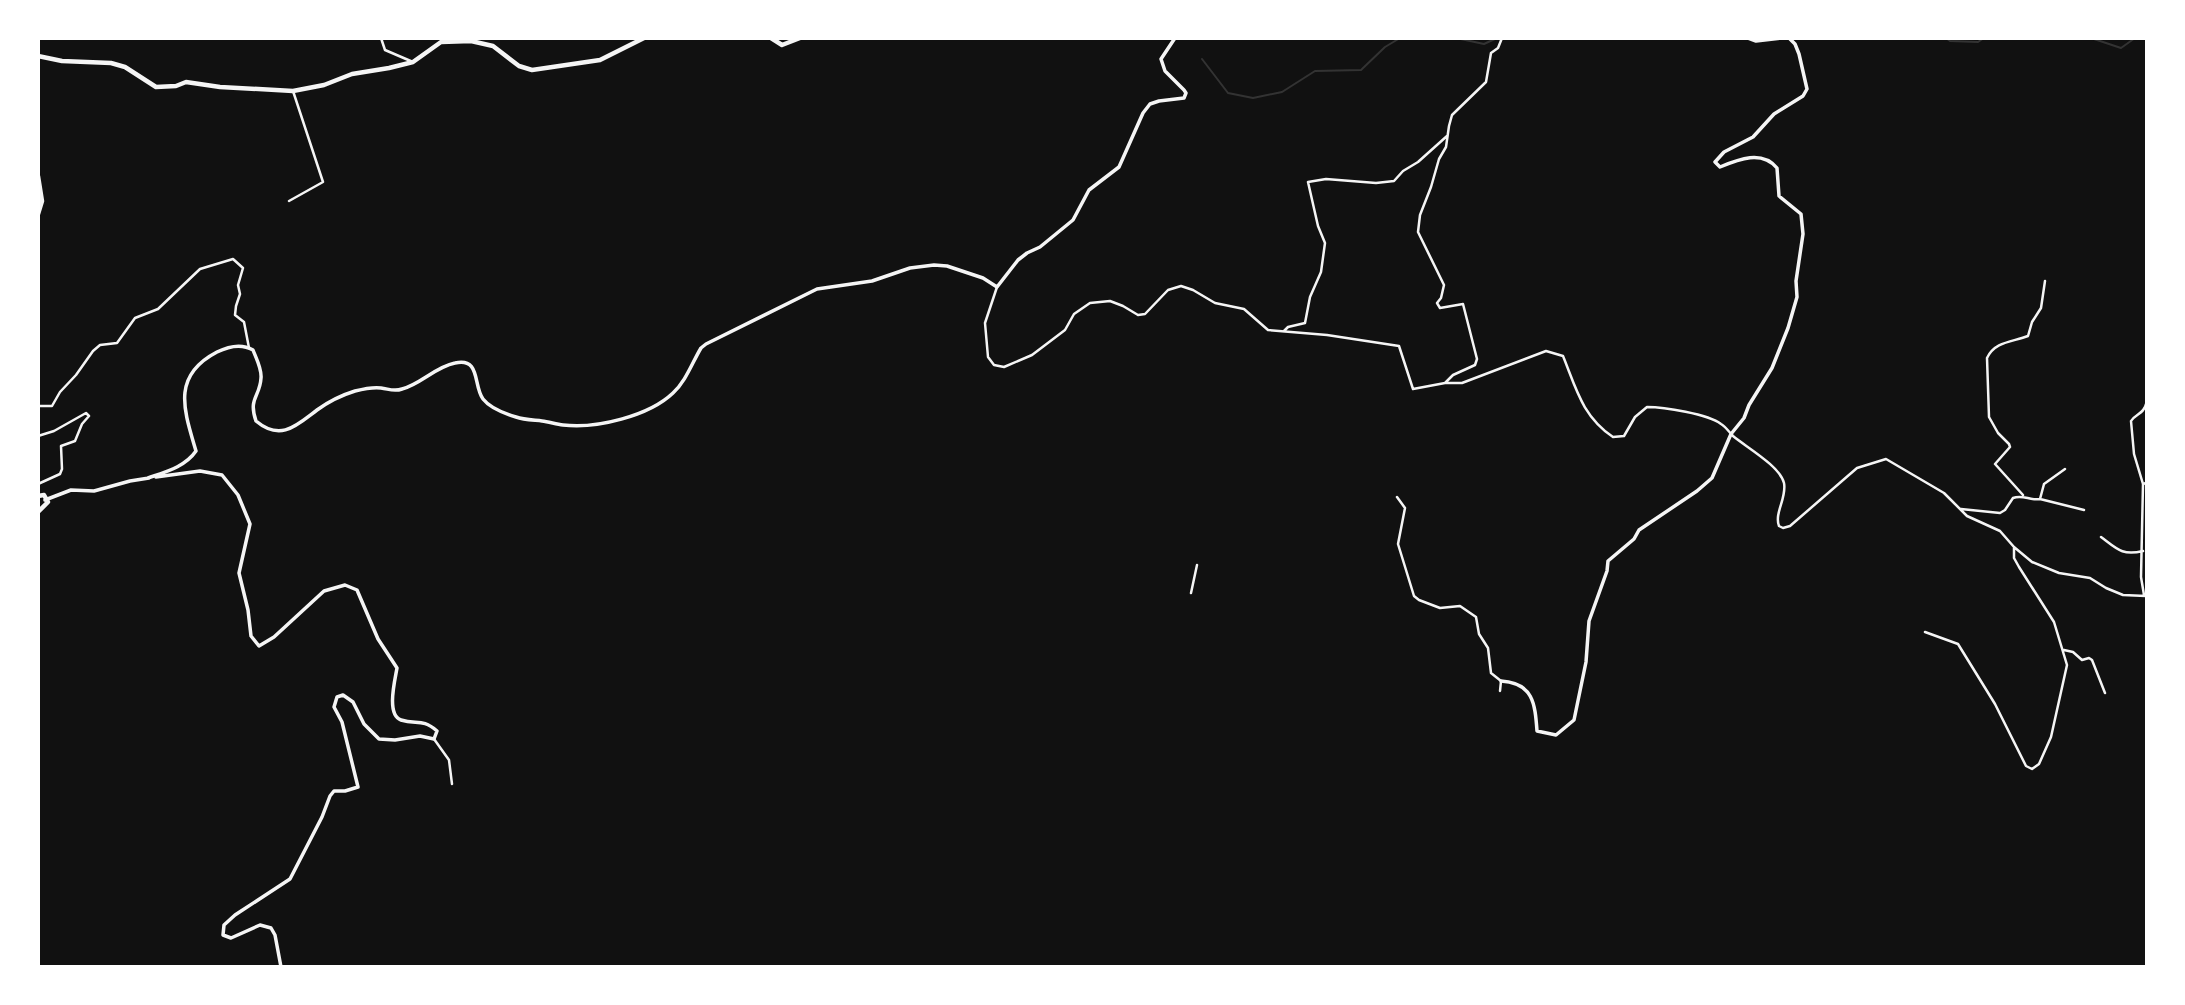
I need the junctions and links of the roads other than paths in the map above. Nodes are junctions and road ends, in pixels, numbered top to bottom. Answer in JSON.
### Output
{"nodes":[{"id":1,"x":381,"y":38,"type":"edge"},
{"id":2,"x":644,"y":38,"type":"edge"},
{"id":3,"x":771,"y":38,"type":"edge"},
{"id":4,"x":800,"y":38,"type":"edge"},
{"id":5,"x":1175,"y":38,"type":"edge"},
{"id":6,"x":1748,"y":38,"type":"edge"},
{"id":7,"x":1781,"y":38,"type":"edge"},
{"id":8,"x":1789,"y":38,"type":"edge"},
{"id":9,"x":1502,"y":41,"type":"edge"},
{"id":10,"x":38,"y":56,"type":"edge"},
{"id":11,"x":413,"y":62,"type":"junction"},
{"id":12,"x":293,"y":91,"type":"junction"},
{"id":13,"x":1447,"y":136,"type":"junction"},
{"id":14,"x":38,"y":176,"type":"edge"},
{"id":15,"x":289,"y":201,"type":"dead end"},
{"id":16,"x":38,"y":214,"type":"edge"},
{"id":17,"x":2045,"y":281,"type":"dead end"},
{"id":18,"x":997,"y":287,"type":"junction"},
{"id":19,"x":1284,"y":331,"type":"junction"},
{"id":20,"x":249,"y":348,"type":"junction"},
{"id":21,"x":1445,"y":383,"type":"junction"},
{"id":22,"x":2147,"y":404,"type":"edge"},
{"id":23,"x":38,"y":406,"type":"edge"},
{"id":24,"x":1731,"y":435,"type":"junction"},
{"id":25,"x":38,"y":436,"type":"edge"},
{"id":26,"x":2064,"y":469,"type":"dead end"},
{"id":27,"x":148,"y":478,"type":"junction"},
{"id":28,"x":2145,"y":483,"type":"edge"},
{"id":29,"x":38,"y":484,"type":"edge"},
{"id":30,"x":2023,"y":495,"type":"junction"},
{"id":31,"x":38,"y":496,"type":"edge"},
{"id":32,"x":1397,"y":497,"type":"dead end"},
{"id":33,"x":2040,"y":499,"type":"junction"},
{"id":34,"x":45,"y":500,"type":"junction"},
{"id":35,"x":1957,"y":509,"type":"junction"},
{"id":36,"x":2084,"y":510,"type":"dead end"},
{"id":37,"x":38,"y":512,"type":"edge"},
{"id":38,"x":2101,"y":537,"type":"dead end"},
{"id":39,"x":2014,"y":547,"type":"junction"},
{"id":40,"x":2144,"y":553,"type":"edge"},
{"id":41,"x":1197,"y":565,"type":"dead end"},
{"id":42,"x":1191,"y":593,"type":"dead end"},
{"id":43,"x":2146,"y":596,"type":"edge"},
{"id":44,"x":1925,"y":632,"type":"dead end"},
{"id":45,"x":2064,"y":650,"type":"junction"},
{"id":46,"x":1501,"y":681,"type":"junction"},
{"id":47,"x":1500,"y":691,"type":"dead end"},
{"id":48,"x":2105,"y":693,"type":"dead end"},
{"id":49,"x":434,"y":739,"type":"junction"},
{"id":50,"x":452,"y":783,"type":"dead end"},
{"id":51,"x":281,"y":967,"type":"edge"}],
"edges":[{"from":1,"to":11,"type":"street"},
{"from":2,"to":11,"type":"main road"},
{"from":3,"to":4,"type":"main road"},
{"from":5,"to":18,"type":"street"},
{"from":6,"to":7,"type":"street"},
{"from":8,"to":24,"type":"street"},
{"from":9,"to":13,"type":"street"},
{"from":10,"to":12,"type":"main road"},
{"from":11,"to":12,"type":"main road"},
{"from":12,"to":15,"type":"street"},
{"from":13,"to":19,"type":"street"},
{"from":13,"to":21,"type":"street"},
{"from":14,"to":16,"type":"main road"},
{"from":17,"to":30,"type":"street"},
{"from":18,"to":19,"type":"street"},
{"from":18,"to":20,"type":"street"},
{"from":19,"to":21,"type":"street"},
{"from":20,"to":23,"type":"street"},
{"from":20,"to":27,"type":"street"},
{"from":21,"to":24,"type":"street"},
{"from":22,"to":28,"type":"street"},
{"from":24,"to":35,"type":"street"},
{"from":24,"to":46,"type":"street"},
{"from":25,"to":29,"type":"street"},
{"from":26,"to":33,"type":"street"},
{"from":27,"to":34,"type":"street"},
{"from":27,"to":49,"type":"street"},
{"from":28,"to":40,"type":"street"},
{"from":30,"to":33,"type":"street"},
{"from":30,"to":35,"type":"street"},
{"from":31,"to":34,"type":"main road"},
{"from":32,"to":46,"type":"street"},
{"from":33,"to":36,"type":"street"},
{"from":34,"to":37,"type":"main road"},
{"from":35,"to":39,"type":"street"},
{"from":38,"to":40,"type":"street"},
{"from":39,"to":43,"type":"street"},
{"from":39,"to":45,"type":"street"},
{"from":40,"to":43,"type":"street"},
{"from":41,"to":42,"type":"street"},
{"from":44,"to":45,"type":"street"},
{"from":45,"to":48,"type":"street"},
{"from":46,"to":47,"type":"street"},
{"from":49,"to":50,"type":"street"},
{"from":49,"to":51,"type":"street"}]}
